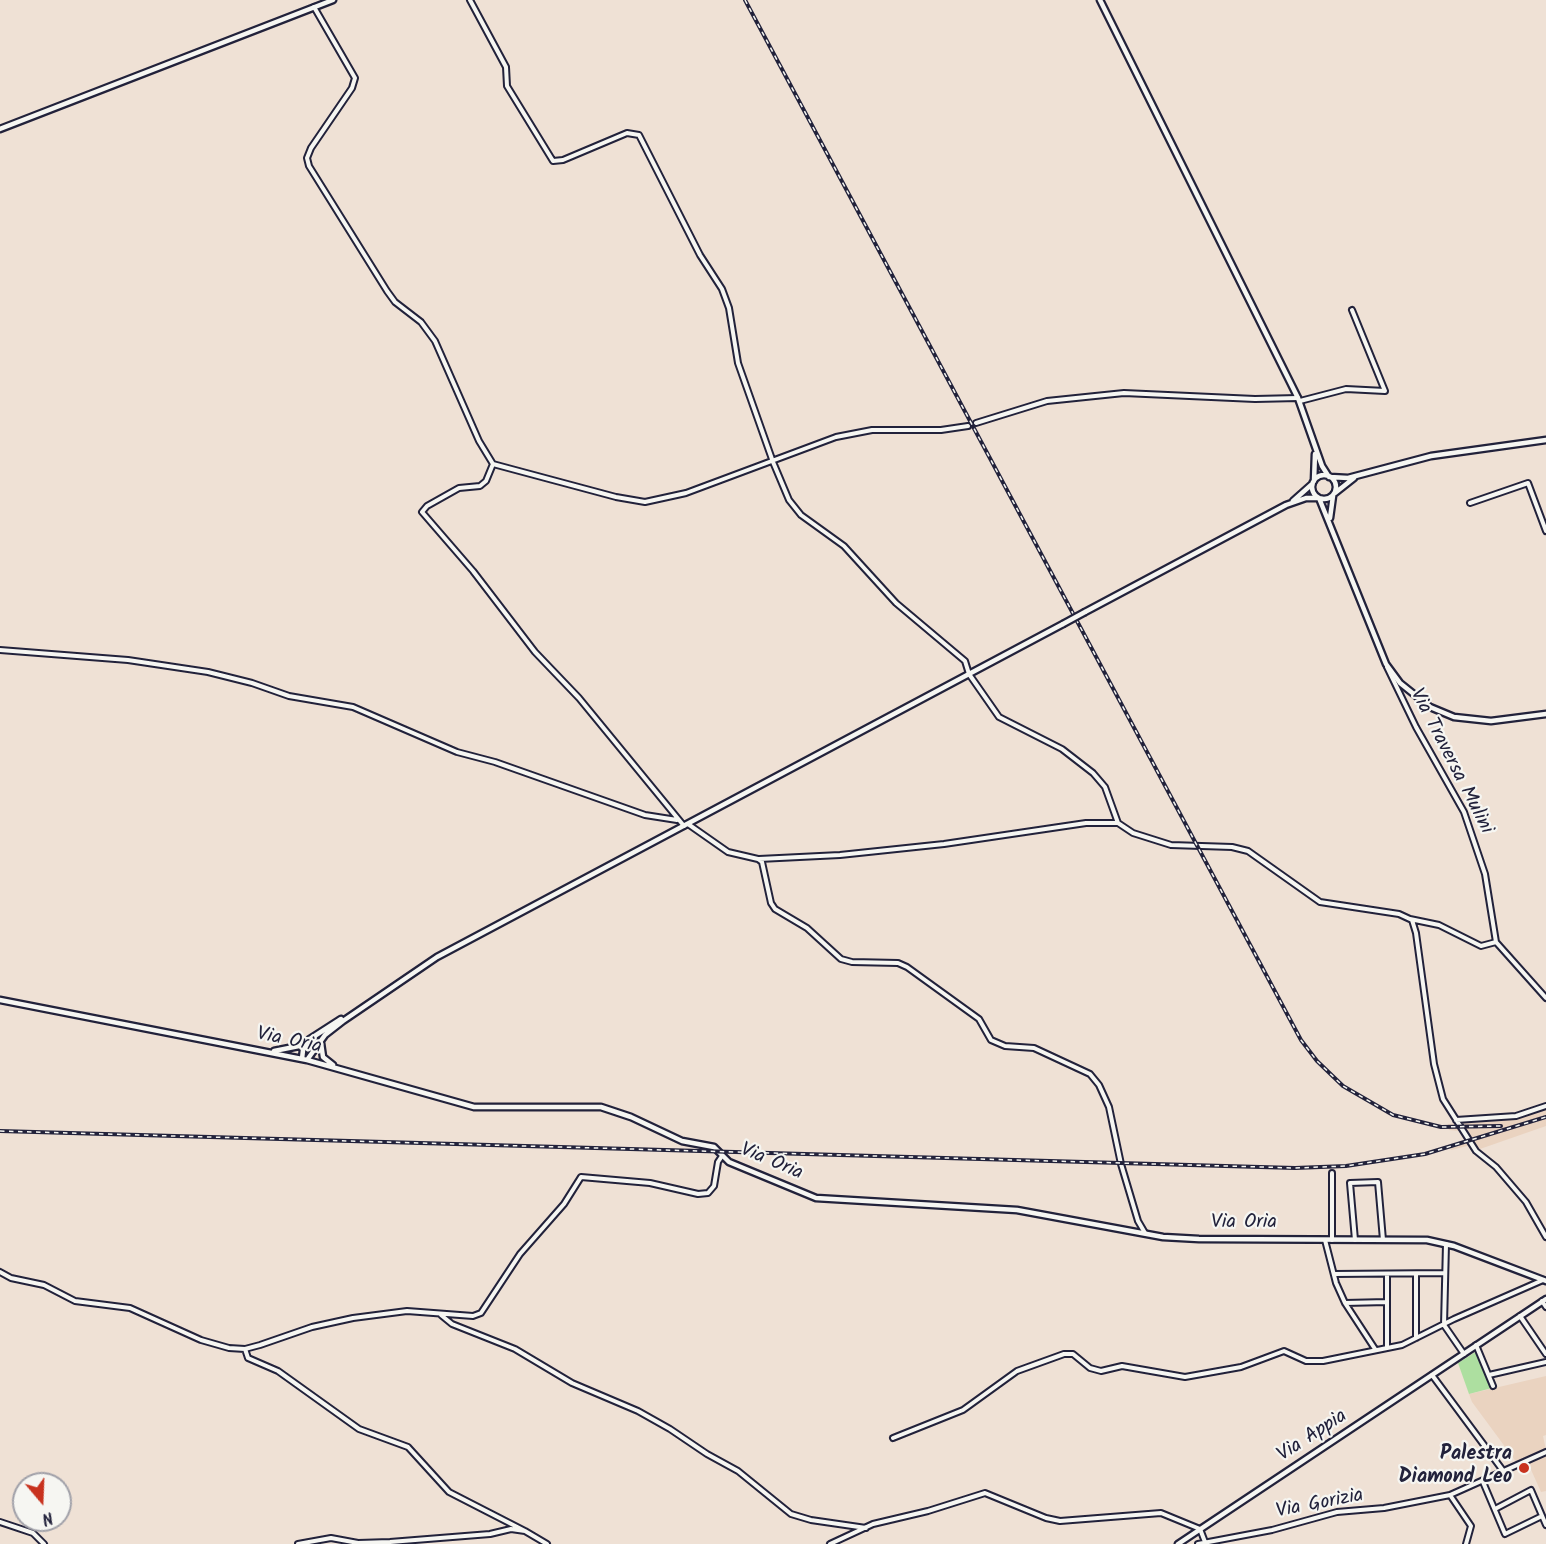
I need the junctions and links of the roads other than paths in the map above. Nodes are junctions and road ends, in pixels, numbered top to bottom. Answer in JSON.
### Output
{"nodes":[{"id":1,"x":333,"y":0,"type":"edge"},
{"id":2,"x":470,"y":0,"type":"edge"},
{"id":3,"x":1100,"y":0,"type":"edge"},
{"id":4,"x":314,"y":7,"type":"junction"},
{"id":5,"x":0,"y":129,"type":"edge"},
{"id":6,"x":1352,"y":310,"type":"dead end"},
{"id":7,"x":1299,"y":399,"type":"junction"},
{"id":8,"x":976,"y":423,"type":"dead end"},
{"id":9,"x":968,"y":426,"type":"dead end"},
{"id":10,"x":1546,"y":440,"type":"edge"},
{"id":11,"x":1315,"y":445,"type":"junction"},
{"id":12,"x":773,"y":462,"type":"junction"},
{"id":13,"x":493,"y":464,"type":"junction"},
{"id":14,"x":1365,"y":473,"type":"junction"},
{"id":15,"x":1330,"y":477,"type":"junction"},
{"id":16,"x":1314,"y":482,"type":"junction"},
{"id":17,"x":1334,"y":494,"type":"junction"},
{"id":18,"x":1319,"y":498,"type":"junction"},
{"id":19,"x":1470,"y":503,"type":"dead end"},
{"id":20,"x":1286,"y":505,"type":"junction"},
{"id":21,"x":1331,"y":523,"type":"junction"},
{"id":22,"x":1546,"y":531,"type":"edge"},
{"id":23,"x":0,"y":650,"type":"edge"},
{"id":24,"x":1386,"y":664,"type":"junction"},
{"id":25,"x":969,"y":674,"type":"junction"},
{"id":26,"x":1546,"y":714,"type":"edge"},
{"id":27,"x":677,"y":820,"type":"junction"},
{"id":28,"x":1118,"y":824,"type":"junction"},
{"id":29,"x":686,"y":825,"type":"junction"},
{"id":30,"x":758,"y":859,"type":"junction"},
{"id":31,"x":1410,"y":918,"type":"junction"},
{"id":32,"x":1496,"y":942,"type":"junction"},
{"id":33,"x":1546,"y":998,"type":"edge"},
{"id":34,"x":0,"y":1000,"type":"edge"},
{"id":35,"x":371,"y":1000,"type":"junction"},
{"id":36,"x":325,"y":1035,"type":"junction"},
{"id":37,"x":310,"y":1041,"type":"junction"},
{"id":38,"x":269,"y":1052,"type":"junction"},
{"id":39,"x":305,"y":1060,"type":"junction"},
{"id":40,"x":340,"y":1069,"type":"junction"},
{"id":41,"x":1546,"y":1106,"type":"edge"},
{"id":42,"x":1455,"y":1120,"type":"junction"},
{"id":43,"x":723,"y":1156,"type":"junction"},
{"id":44,"x":1332,"y":1173,"type":"dead end"},
{"id":45,"x":1145,"y":1233,"type":"junction"},
{"id":46,"x":1546,"y":1237,"type":"edge"},
{"id":47,"x":1325,"y":1240,"type":"junction"},
{"id":48,"x":1332,"y":1240,"type":"junction"},
{"id":49,"x":1355,"y":1240,"type":"junction"},
{"id":50,"x":1383,"y":1241,"type":"junction"},
{"id":51,"x":1446,"y":1244,"type":"junction"},
{"id":52,"x":0,"y":1272,"type":"edge"},
{"id":53,"x":1445,"y":1273,"type":"junction"},
{"id":54,"x":1334,"y":1274,"type":"junction"},
{"id":55,"x":1387,"y":1274,"type":"junction"},
{"id":56,"x":1416,"y":1274,"type":"junction"},
{"id":57,"x":1544,"y":1280,"type":"edge"},
{"id":58,"x":1544,"y":1300,"type":"edge"},
{"id":59,"x":1387,"y":1302,"type":"junction"},
{"id":60,"x":1345,"y":1303,"type":"junction"},
{"id":61,"x":1546,"y":1307,"type":"edge"},
{"id":62,"x":441,"y":1315,"type":"junction"},
{"id":63,"x":1520,"y":1316,"type":"junction"},
{"id":64,"x":1444,"y":1325,"type":"junction"},
{"id":65,"x":1416,"y":1338,"type":"junction"},
{"id":66,"x":1476,"y":1345,"type":"junction"},
{"id":67,"x":1387,"y":1347,"type":"junction"},
{"id":68,"x":245,"y":1349,"type":"junction"},
{"id":69,"x":1375,"y":1349,"type":"junction"},
{"id":70,"x":1464,"y":1354,"type":"junction"},
{"id":71,"x":1546,"y":1354,"type":"edge"},
{"id":72,"x":1546,"y":1362,"type":"edge"},
{"id":73,"x":1432,"y":1375,"type":"junction"},
{"id":74,"x":1489,"y":1375,"type":"junction"},
{"id":75,"x":1493,"y":1386,"type":"dead end"},
{"id":76,"x":893,"y":1438,"type":"dead end"},
{"id":77,"x":1546,"y":1452,"type":"edge"},
{"id":78,"x":1504,"y":1472,"type":"junction"},
{"id":79,"x":1483,"y":1482,"type":"junction"},
{"id":80,"x":1450,"y":1495,"type":"junction"},
{"id":81,"x":1495,"y":1509,"type":"junction"},
{"id":82,"x":1544,"y":1517,"type":"edge"},
{"id":83,"x":0,"y":1522,"type":"edge"},
{"id":84,"x":1546,"y":1525,"type":"edge"},
{"id":85,"x":866,"y":1528,"type":"junction"},
{"id":86,"x":1200,"y":1529,"type":"junction"},
{"id":87,"x":525,"y":1531,"type":"junction"},
{"id":88,"x":1205,"y":1542,"type":"junction"},
{"id":89,"x":44,"y":1544,"type":"edge"},
{"id":90,"x":298,"y":1544,"type":"edge"},
{"id":91,"x":546,"y":1544,"type":"edge"},
{"id":92,"x":830,"y":1544,"type":"edge"},
{"id":93,"x":1178,"y":1544,"type":"edge"},
{"id":94,"x":1198,"y":1544,"type":"edge"},
{"id":95,"x":1466,"y":1544,"type":"edge"}],
"edges":[{"from":1,"to":4,"type":"main road"},
{"from":2,"to":12,"type":"street"},
{"from":3,"to":7,"type":"main road"},
{"from":4,"to":5,"type":"main road"},
{"from":4,"to":13,"type":"street"},
{"from":6,"to":7,"type":"street"},
{"from":7,"to":8,"type":"street"},
{"from":7,"to":11,"type":"main road"},
{"from":9,"to":12,"type":"street"},
{"from":10,"to":14,"type":"main road"},
{"from":11,"to":15,"type":"main road"},
{"from":11,"to":16,"type":"main road"},
{"from":12,"to":13,"type":"street"},
{"from":12,"to":25,"type":"street"},
{"from":13,"to":27,"type":"street"},
{"from":14,"to":15,"type":"main road"},
{"from":14,"to":17,"type":"main road"},
{"from":15,"to":16,"type":"main road"},
{"from":15,"to":17,"type":"main road"},
{"from":16,"to":18,"type":"main road"},
{"from":16,"to":20,"type":"main road"},
{"from":17,"to":18,"type":"main road"},
{"from":17,"to":21,"type":"main road"},
{"from":18,"to":20,"type":"main road"},
{"from":18,"to":21,"type":"main road"},
{"from":19,"to":22,"type":"street"},
{"from":20,"to":25,"type":"main road","bridge":true},
{"from":21,"to":24,"type":"main road"},
{"from":23,"to":27,"type":"street"},
{"from":24,"to":26,"type":"main road"},
{"from":24,"to":32,"type":"street","name":"Via Traversa Mulini"},
{"from":25,"to":28,"type":"street"},
{"from":25,"to":29,"type":"main road"},
{"from":27,"to":29,"type":"street"},
{"from":28,"to":30,"type":"street"},
{"from":28,"to":31,"type":"street"},
{"from":29,"to":30,"type":"street"},
{"from":29,"to":35,"type":"main road"},
{"from":30,"to":45,"type":"street"},
{"from":31,"to":32,"type":"street"},
{"from":31,"to":42,"type":"street"},
{"from":32,"to":33,"type":"street"},
{"from":34,"to":38,"type":"main road","name":"Via Oria"},
{"from":35,"to":36,"type":"main road"},
{"from":35,"to":37,"type":"main road"},
{"from":36,"to":39,"type":"main road"},
{"from":36,"to":40,"type":"main road"},
{"from":37,"to":38,"type":"main road"},
{"from":37,"to":39,"type":"main road"},
{"from":38,"to":39,"type":"main road","name":"Via Oria"},
{"from":39,"to":40,"type":"main road","name":"Via Oria"},
{"from":40,"to":43,"type":"main road","name":"Via Oria"},
{"from":41,"to":42,"type":"street"},
{"from":42,"to":46,"type":"street"},
{"from":43,"to":45,"type":"main road","name":"Via Oria"},
{"from":43,"to":62,"type":"street"},
{"from":44,"to":48,"type":"street"},
{"from":45,"to":47,"type":"main road","name":"Via Oria"},
{"from":47,"to":48,"type":"main road","name":"Via Oria"},
{"from":47,"to":54,"type":"street"},
{"from":48,"to":49,"type":"main road","name":"Via Oria"},
{"from":49,"to":50,"type":"main road","name":"Via Oria"},
{"from":49,"to":50,"type":"street"},
{"from":50,"to":51,"type":"main road","name":"Via Oria"},
{"from":51,"to":53,"type":"street"},
{"from":51,"to":57,"type":"main road","name":"Via Oria"},
{"from":52,"to":68,"type":"street"},
{"from":53,"to":56,"type":"street"},
{"from":53,"to":64,"type":"street"},
{"from":54,"to":55,"type":"street"},
{"from":54,"to":60,"type":"street"},
{"from":55,"to":56,"type":"street"},
{"from":55,"to":59,"type":"street"},
{"from":56,"to":65,"type":"street"},
{"from":57,"to":64,"type":"street"},
{"from":58,"to":61,"type":"street"},
{"from":58,"to":63,"type":"main road","name":"Via Appia"},
{"from":59,"to":60,"type":"street"},
{"from":59,"to":67,"type":"street"},
{"from":60,"to":69,"type":"street"},
{"from":62,"to":68,"type":"street"},
{"from":62,"to":85,"type":"street"},
{"from":63,"to":66,"type":"main road","name":"Via Appia"},
{"from":63,"to":71,"type":"street"},
{"from":64,"to":65,"type":"street"},
{"from":64,"to":70,"type":"street"},
{"from":65,"to":67,"type":"street"},
{"from":66,"to":70,"type":"main road","name":"Via Appia"},
{"from":66,"to":74,"type":"street"},
{"from":67,"to":69,"type":"street"},
{"from":68,"to":87,"type":"street"},
{"from":69,"to":76,"type":"street"},
{"from":70,"to":73,"type":"main road","name":"Via Appia"},
{"from":72,"to":74,"type":"street"},
{"from":73,"to":78,"type":"street"},
{"from":73,"to":86,"type":"main road","name":"Via Appia"},
{"from":74,"to":75,"type":"street"},
{"from":77,"to":78,"type":"street","name":"Via Gorizia"},
{"from":78,"to":79,"type":"street","name":"Via Gorizia"},
{"from":79,"to":80,"type":"street","name":"Via Gorizia"},
{"from":79,"to":81,"type":"street"},
{"from":80,"to":88,"type":"street","name":"Via Gorizia"},
{"from":80,"to":95,"type":"street"},
{"from":81,"to":82,"type":"street"},
{"from":81,"to":82,"type":"street"},
{"from":82,"to":84,"type":"street"},
{"from":83,"to":89,"type":"street"},
{"from":85,"to":86,"type":"street"},
{"from":85,"to":92,"type":"street"},
{"from":86,"to":88,"type":"street"},
{"from":86,"to":93,"type":"main road","name":"Via Appia"},
{"from":87,"to":90,"type":"street"},
{"from":87,"to":91,"type":"street"},
{"from":88,"to":94,"type":"street","name":"Via Gorizia"}]}
